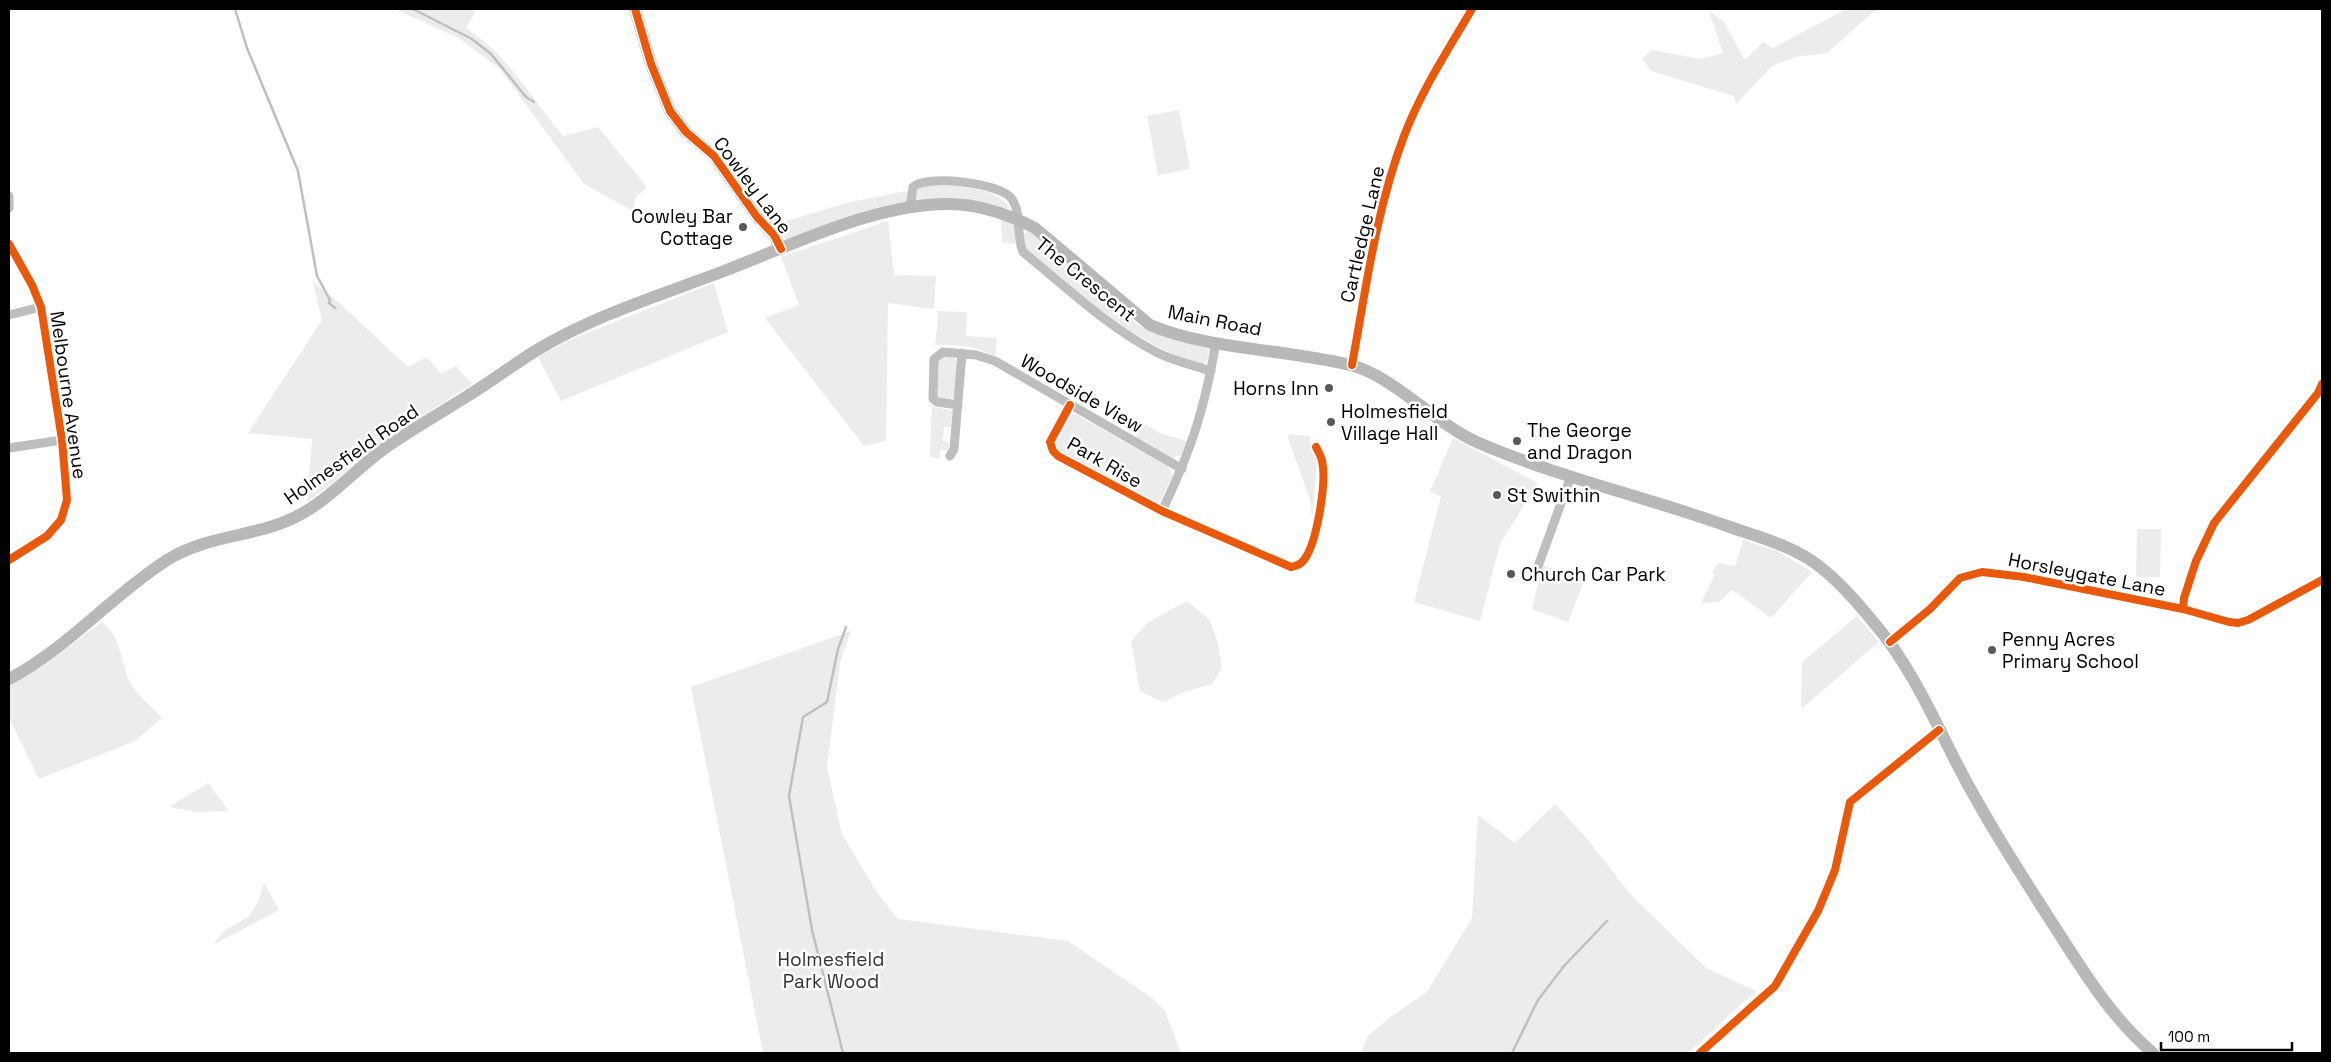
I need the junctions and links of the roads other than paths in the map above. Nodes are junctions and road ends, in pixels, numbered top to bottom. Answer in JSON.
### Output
{"nodes":[{"id":1,"x":635,"y":9,"type":"edge"},
{"id":2,"x":1472,"y":9,"type":"edge"},
{"id":3,"x":9,"y":196,"type":"edge"},
{"id":4,"x":910,"y":207,"type":"junction"},
{"id":5,"x":9,"y":208,"type":"edge"},
{"id":6,"x":1018,"y":219,"type":"junction"},
{"id":7,"x":9,"y":244,"type":"edge"},
{"id":8,"x":781,"y":249,"type":"junction"},
{"id":9,"x":41,"y":307,"type":"junction"},
{"id":10,"x":9,"y":316,"type":"edge"},
{"id":11,"x":1216,"y":342,"type":"junction"},
{"id":12,"x":962,"y":353,"type":"junction"},
{"id":13,"x":1352,"y":365,"type":"junction"},
{"id":14,"x":1211,"y":371,"type":"junction"},
{"id":15,"x":958,"y":405,"type":"junction"},
{"id":16,"x":1070,"y":405,"type":"junction"},
{"id":17,"x":62,"y":440,"type":"junction"},
{"id":18,"x":1316,"y":447,"type":"dead end"},
{"id":19,"x":9,"y":448,"type":"edge"},
{"id":20,"x":950,"y":456,"type":"dead end"},
{"id":21,"x":1182,"y":469,"type":"junction"},
{"id":22,"x":1571,"y":476,"type":"junction"},
{"id":23,"x":1162,"y":511,"type":"junction"},
{"id":24,"x":9,"y":560,"type":"edge"},
{"id":25,"x":1536,"y":572,"type":"dead end"},
{"id":26,"x":2322,"y":580,"type":"edge"},
{"id":27,"x":1890,"y":642,"type":"junction"},
{"id":28,"x":9,"y":679,"type":"edge"},
{"id":29,"x":2154,"y":1053,"type":"edge"}],
"edges":[{"from":1,"to":8,"type":"main road","name":"Cowley Lane"},
{"from":2,"to":13,"type":"street","name":"Cartledge Lane"},
{"from":3,"to":5,"type":"street"},
{"from":4,"to":6,"type":"main road","name":"Main Road"},
{"from":4,"to":6,"type":"street"},
{"from":4,"to":8,"type":"main road","name":"Main Road"},
{"from":6,"to":11,"type":"main road","name":"Main Road"},
{"from":6,"to":14,"type":"street","name":"The Crescent"},
{"from":7,"to":9,"type":"street","name":"Melbourne Avenue"},
{"from":8,"to":28,"type":"main road","name":"Holmesfield Road"},
{"from":9,"to":10,"type":"street"},
{"from":9,"to":17,"type":"street","name":"Melbourne Avenue"},
{"from":11,"to":13,"type":"main road","name":"Main Road"},
{"from":11,"to":14,"type":"street"},
{"from":12,"to":15,"type":"street"},
{"from":12,"to":15,"type":"street","name":"Woodside View"},
{"from":12,"to":16,"type":"street","name":"Woodside View"},
{"from":13,"to":22,"type":"main road","name":"Main Road"},
{"from":14,"to":21,"type":"street"},
{"from":15,"to":20,"type":"street"},
{"from":16,"to":21,"type":"street","name":"Woodside View"},
{"from":16,"to":23,"type":"street","name":"Park Rise"},
{"from":17,"to":19,"type":"street"},
{"from":17,"to":24,"type":"street","name":"Melbourne Avenue"},
{"from":18,"to":23,"type":"street","name":"Park Rise"},
{"from":21,"to":23,"type":"street"},
{"from":22,"to":25,"type":"street"},
{"from":22,"to":27,"type":"main road","name":"Main Road"},
{"from":26,"to":27,"type":"street","name":"Horsleygate Lane"},
{"from":27,"to":29,"type":"main road","name":"Main Road"}]}
